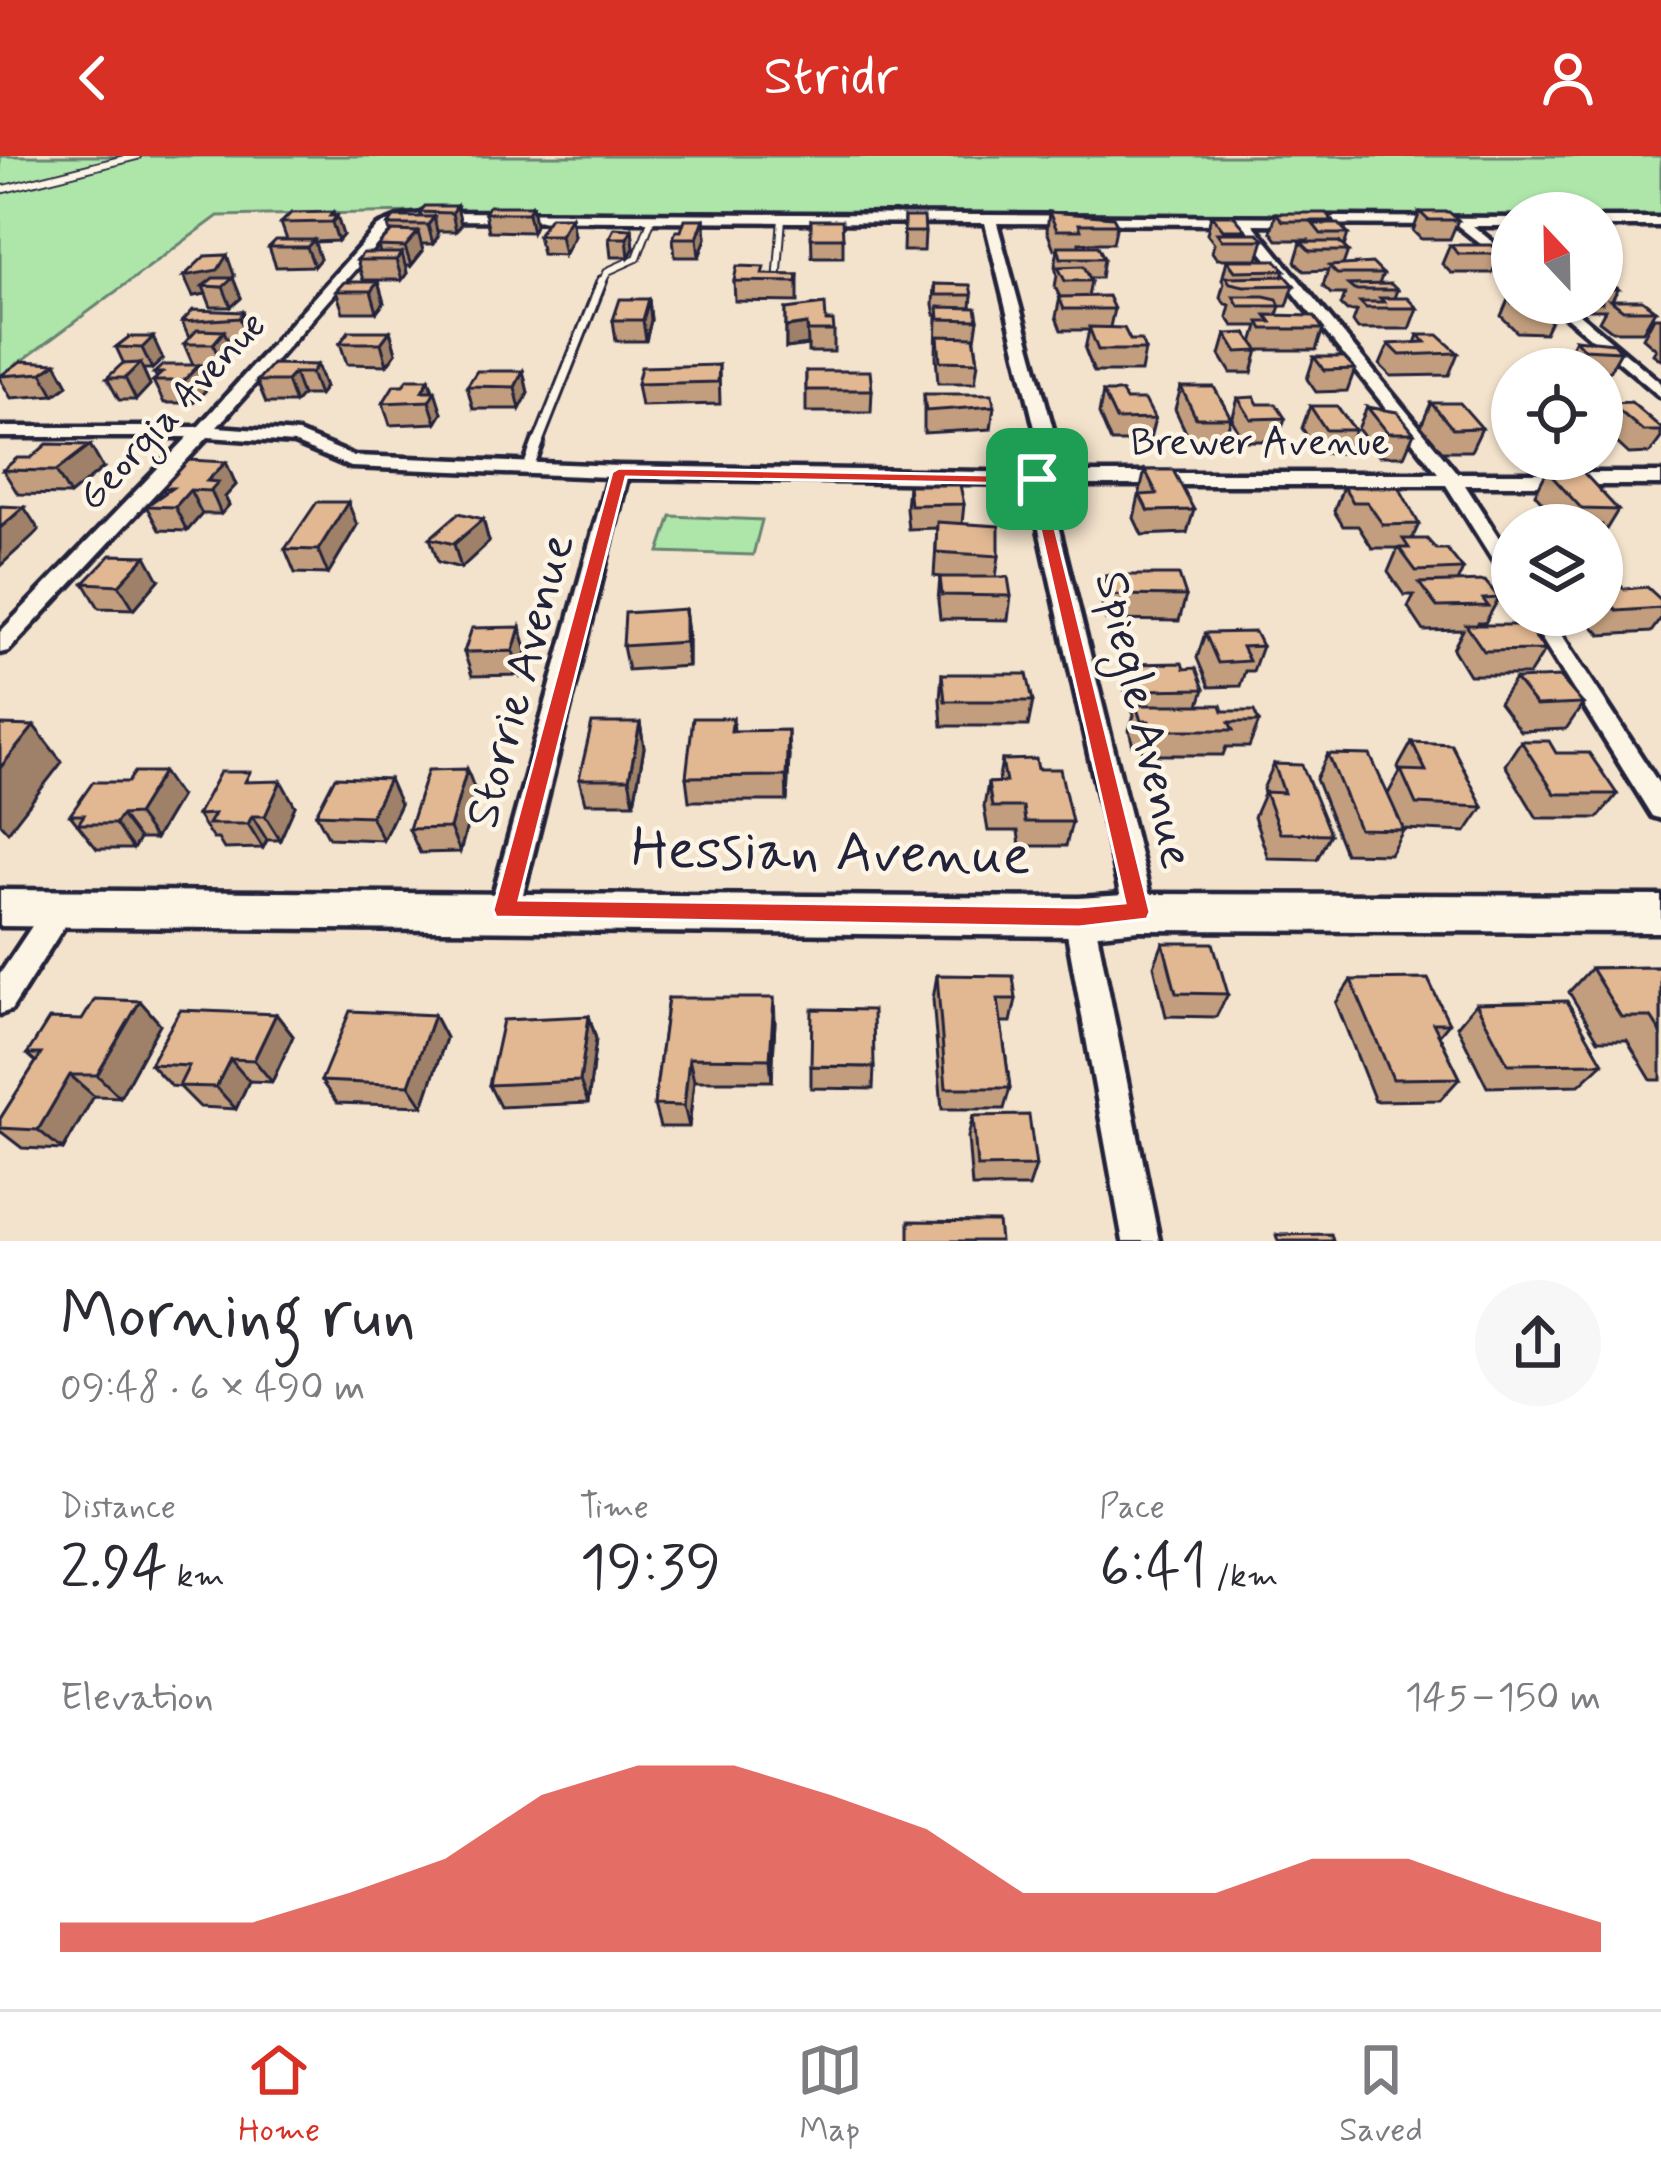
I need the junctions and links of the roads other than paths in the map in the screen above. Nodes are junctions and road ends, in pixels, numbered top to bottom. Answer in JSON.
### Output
{"nodes":[{"id":1,"x":137,"y":156,"type":"edge"},
{"id":2,"x":0,"y":190,"type":"edge"},
{"id":3,"x":652,"y":218,"type":"junction"},
{"id":4,"x":782,"y":218,"type":"junction"},
{"id":5,"x":990,"y":219,"type":"junction"},
{"id":6,"x":1243,"y":220,"type":"junction"},
{"id":7,"x":1461,"y":222,"type":"junction"},
{"id":8,"x":1491,"y":222,"type":"edge"},
{"id":9,"x":1623,"y":222,"type":"edge"},
{"id":10,"x":1661,"y":222,"type":"edge"},
{"id":11,"x":1491,"y":247,"type":"edge"},
{"id":12,"x":776,"y":292,"type":"edge"},
{"id":13,"x":1582,"y":324,"type":"edge"},
{"id":14,"x":1661,"y":392,"type":"edge"},
{"id":15,"x":0,"y":432,"type":"edge"},
{"id":16,"x":202,"y":434,"type":"junction"},
{"id":17,"x":528,"y":469,"type":"junction"},
{"id":18,"x":619,"y":472,"type":"junction"},
{"id":19,"x":1047,"y":479,"type":"junction"},
{"id":20,"x":1452,"y":479,"type":"junction"},
{"id":21,"x":1661,"y":479,"type":"edge"},
{"id":22,"x":1491,"y":541,"type":"edge"},
{"id":23,"x":1551,"y":636,"type":"edge"},
{"id":24,"x":0,"y":646,"type":"edge"},
{"id":25,"x":1661,"y":808,"type":"edge"},
{"id":26,"x":0,"y":908,"type":"edge"},
{"id":27,"x":60,"y":908,"type":"junction"},
{"id":28,"x":505,"y":910,"type":"junction"},
{"id":29,"x":1138,"y":912,"type":"junction"},
{"id":30,"x":1661,"y":914,"type":"edge"},
{"id":31,"x":1079,"y":917,"type":"junction"},
{"id":32,"x":0,"y":1000,"type":"edge"},
{"id":33,"x":1141,"y":1241,"type":"edge"}],
"edges":[{"from":1,"to":2,"type":"lane"},
{"from":3,"to":4,"type":"street"},
{"from":3,"to":16,"type":"street","name":"Georgia Avenue"},
{"from":3,"to":17,"type":"lane"},
{"from":4,"to":5,"type":"street"},
{"from":4,"to":12,"type":"lane"},
{"from":5,"to":6,"type":"street"},
{"from":5,"to":19,"type":"street","name":"Spiegle Avenue"},
{"from":6,"to":7,"type":"street"},
{"from":6,"to":20,"type":"street"},
{"from":7,"to":8,"type":"street"},
{"from":7,"to":11,"type":"street"},
{"from":9,"to":10,"type":"street"},
{"from":13,"to":14,"type":"street"},
{"from":15,"to":16,"type":"street","name":"Brewer Avenue"},
{"from":16,"to":17,"type":"street","name":"Brewer Avenue"},
{"from":16,"to":24,"type":"street","name":"Georgia Avenue"},
{"from":17,"to":18,"type":"street","name":"Brewer Avenue"},
{"from":18,"to":19,"type":"street","name":"Brewer Avenue"},
{"from":18,"to":28,"type":"street","name":"Storrie Avenue"},
{"from":19,"to":20,"type":"street","name":"Brewer Avenue"},
{"from":19,"to":29,"type":"street","name":"Spiegle Avenue"},
{"from":20,"to":21,"type":"street","name":"Brewer Avenue"},
{"from":20,"to":22,"type":"street"},
{"from":23,"to":25,"type":"street"},
{"from":26,"to":27,"type":"main road","name":"Hessian Avenue"},
{"from":27,"to":28,"type":"main road","name":"Hessian Avenue"},
{"from":27,"to":32,"type":"street"},
{"from":28,"to":31,"type":"main road","name":"Hessian Avenue"},
{"from":29,"to":30,"type":"main road","name":"Hessian Avenue"},
{"from":29,"to":31,"type":"main road","name":"Hessian Avenue"},
{"from":31,"to":33,"type":"street"}]}
